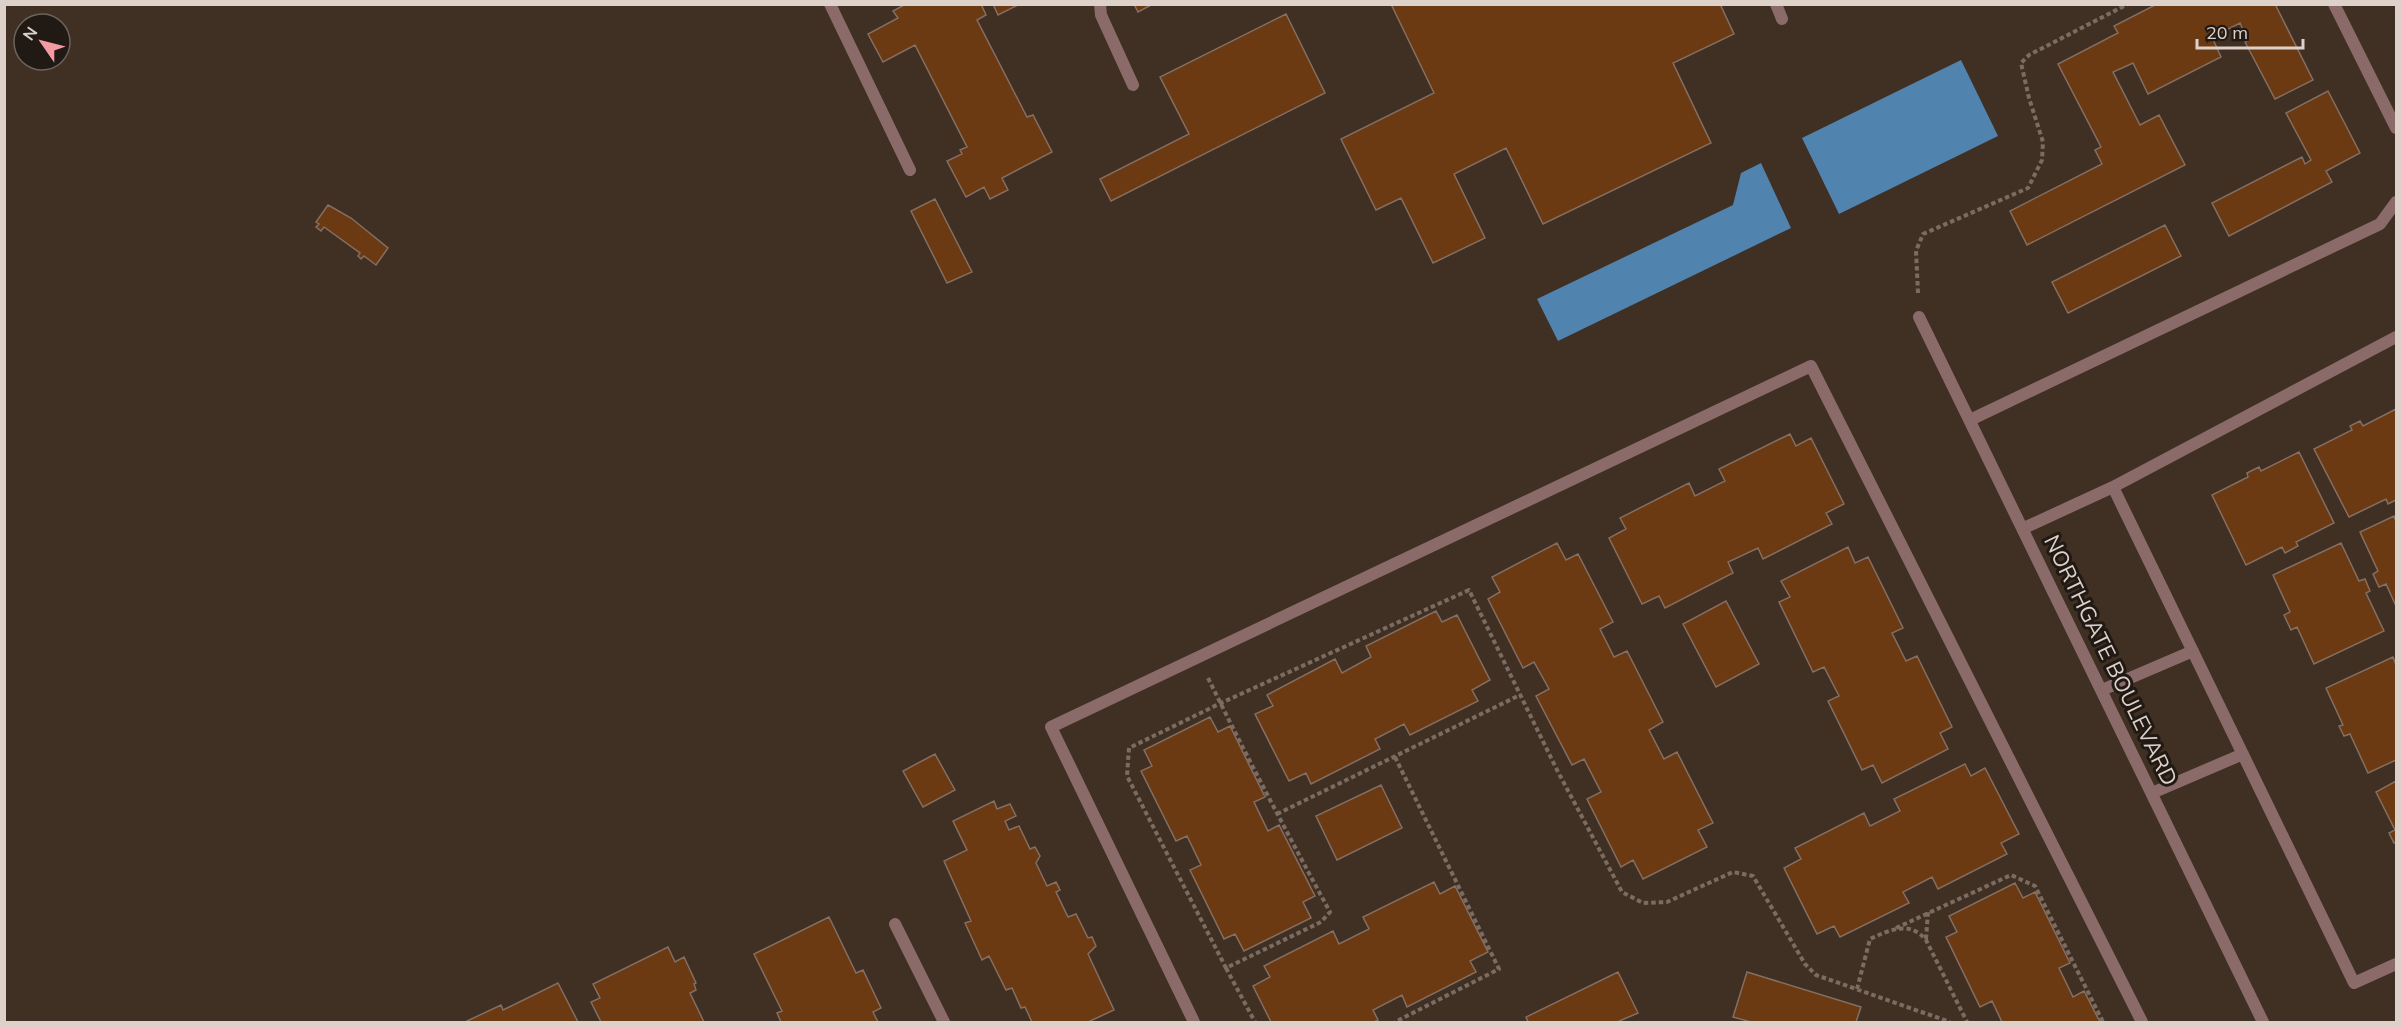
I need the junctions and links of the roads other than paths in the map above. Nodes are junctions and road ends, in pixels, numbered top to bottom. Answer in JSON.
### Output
{"nodes":[{"id":1,"x":830,"y":4,"type":"edge"},
{"id":2,"x":1100,"y":4,"type":"edge"},
{"id":3,"x":1776,"y":4,"type":"edge"},
{"id":4,"x":2334,"y":4,"type":"edge"},
{"id":5,"x":1782,"y":19,"type":"dead end"},
{"id":6,"x":1133,"y":85,"type":"dead end"},
{"id":7,"x":2397,"y":128,"type":"edge"},
{"id":8,"x":910,"y":170,"type":"dead end"},
{"id":9,"x":2397,"y":202,"type":"edge"},
{"id":10,"x":1919,"y":317,"type":"road end"},
{"id":11,"x":2397,"y":337,"type":"edge"},
{"id":12,"x":1970,"y":420,"type":"junction"},
{"id":13,"x":2113,"y":487,"type":"junction"},
{"id":14,"x":2024,"y":528,"type":"junction"},
{"id":15,"x":2193,"y":651,"type":"junction"},
{"id":16,"x":2102,"y":690,"type":"junction"},
{"id":17,"x":2243,"y":754,"type":"junction"},
{"id":18,"x":2152,"y":793,"type":"junction"},
{"id":19,"x":895,"y":924,"type":"dead end"},
{"id":20,"x":2397,"y":964,"type":"edge"},
{"id":21,"x":944,"y":1023,"type":"edge"},
{"id":22,"x":1194,"y":1023,"type":"edge"},
{"id":23,"x":2142,"y":1023,"type":"edge"},
{"id":24,"x":2263,"y":1023,"type":"edge"}],
"edges":[{"from":1,"to":8,"type":"street"},
{"from":2,"to":6,"type":"street"},
{"from":3,"to":5,"type":"street"},
{"from":4,"to":7,"type":"street"},
{"from":9,"to":12,"type":"street"},
{"from":10,"to":12,"type":"street","name":"NORTHGATE BOULEVARD"},
{"from":11,"to":13,"type":"street"},
{"from":12,"to":14,"type":"street","name":"NORTHGATE BOULEVARD"},
{"from":13,"to":14,"type":"street"},
{"from":13,"to":15,"type":"street"},
{"from":14,"to":16,"type":"street","name":"NORTHGATE BOULEVARD"},
{"from":15,"to":16,"type":"street"},
{"from":15,"to":17,"type":"street"},
{"from":16,"to":18,"type":"street","name":"NORTHGATE BOULEVARD"},
{"from":17,"to":18,"type":"street"},
{"from":17,"to":20,"type":"street"},
{"from":18,"to":24,"type":"street","name":"NORTHGATE BOULEVARD"},
{"from":19,"to":21,"type":"street"},
{"from":22,"to":23,"type":"street"}]}
